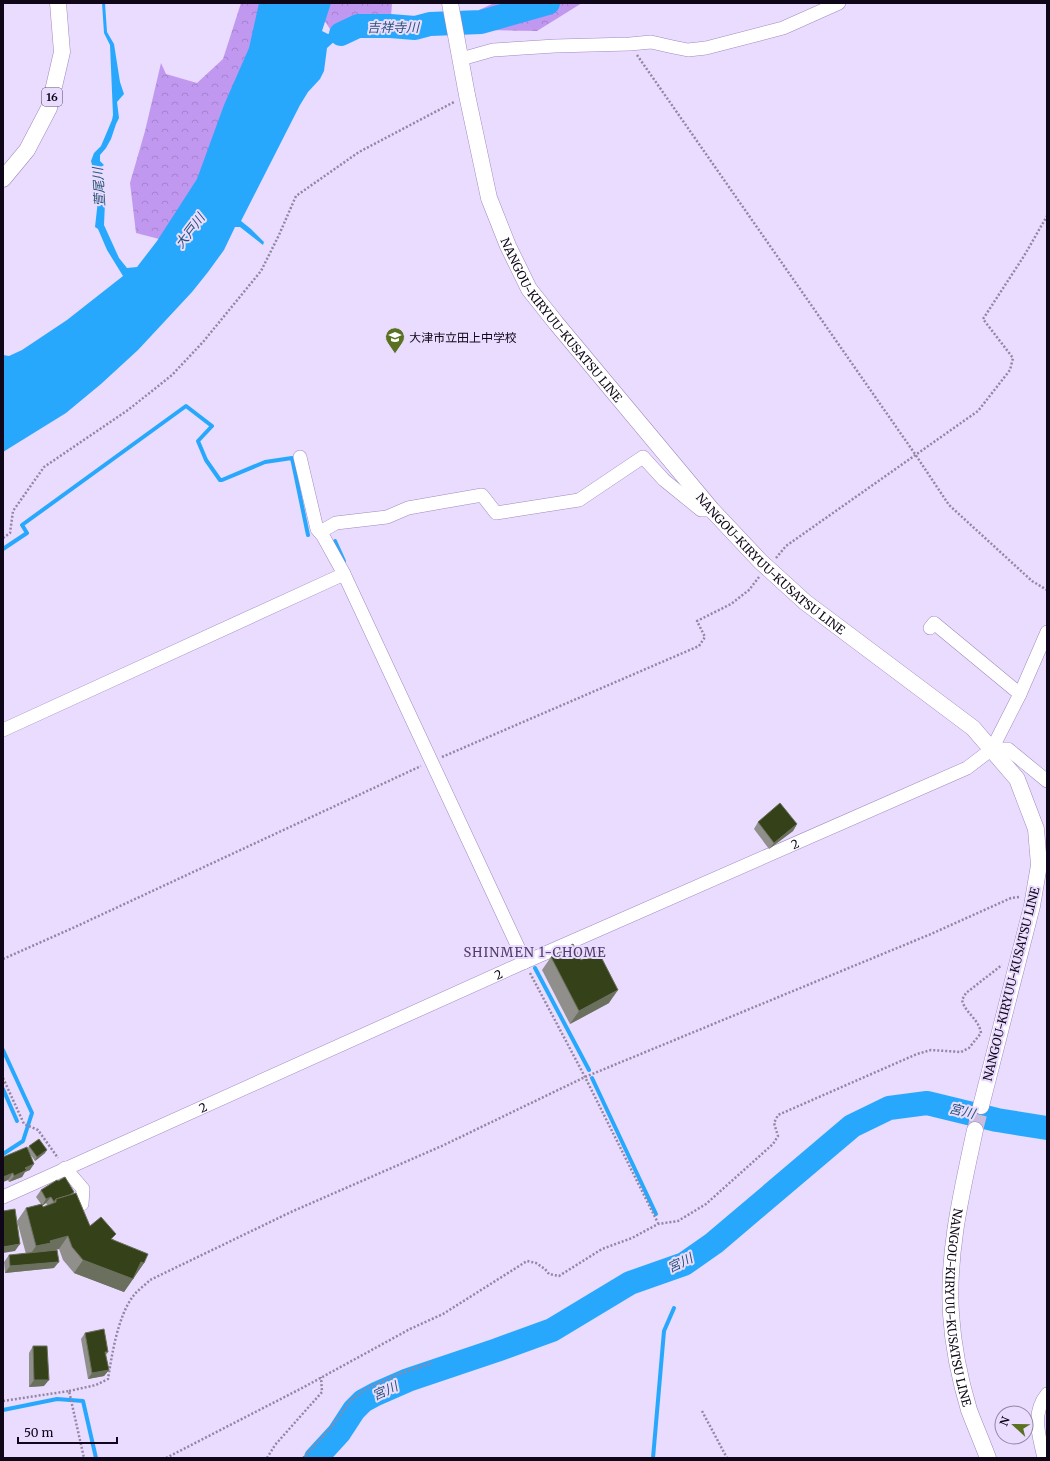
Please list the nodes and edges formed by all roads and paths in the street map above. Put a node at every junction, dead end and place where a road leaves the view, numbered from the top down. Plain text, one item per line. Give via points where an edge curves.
1 (58, 3) edge
2 (450, 3) edge
3 (839, 3) edge
4 (630, 44) junction
5 (461, 59) junction
6 (466, 94) junction
7 (3, 179) edge
8 (1047, 216) edge
9 (916, 454) junction
10 (300, 457) dead end
11 (712, 510) junction
12 (320, 532) junction
13 (3, 538) edge
14 (767, 568) junction
15 (344, 574) junction
16 (1047, 590) edge
17 (930, 628) dead end
18 (1047, 632) edge
19 (1020, 694) junction
20 (3, 730) edge
21 (992, 749) junction
22 (431, 761) junction
23 (1047, 781) edge
24 (1033, 896) junction
25 (3, 959) edge
26 (525, 962) junction
27 (1017, 963) junction
28 (585, 1077) junction
29 (3, 1078) edge
30 (981, 1106) tunnel mouth
31 (975, 1130) tunnel mouth
32 (65, 1168) junction
33 (3, 1197) edge
34 (82, 1204) edge
35 (658, 1224) junction
36 (432, 1363) dead end
37 (321, 1377) junction
38 (69, 1390) junction
39 (1047, 1394) edge
40 (3, 1401) edge
41 (702, 1410) dead end
42 (84, 1458) edge
43 (166, 1458) edge
44 (267, 1458) edge
45 (303, 1458) edge
46 (728, 1458) edge
47 (988, 1458) edge
48 (1044, 1458) edge

1 - 7 main road, 16 via 62,52 49,108 27,150
2 - 5 main road, NANGOU-KIRYUU-KUSATSU LINE
3 - 4 street via 782,28 706,48 688,50 651,42
4 - 5 street via 493,50
4 - 9 path
5 - 6 main road, NANGOU-KIRYUU-KUSATSU LINE
6 - 11 main road, NANGOU-KIRYUU-KUSATSU LINE via 490,198 508,246 529,289
6 - 13 path via 359,152 296,196 261,271 203,342 172,375 128,410 44,467 13,511 10,533
8 - 9 path via 983,319 1013,358 1010,370 978,412
9 - 14 path via 786,546
9 - 16 path via 949,505 1032,581
10 - 12 street via 317,529
11 - 12 street via 701,510 664,480 643,457 579,500 496,513 482,495 408,508 387,517 336,523
11 - 14 main road, NANGOU-KIRYUU-KUSATSU LINE
12 - 15 street
14 - 21 main road, NANGOU-KIRYUU-KUSATSU LINE via 805,602 973,728
14 - 22 path via 749,590 731,604 696,621 705,637 699,646
15 - 20 street
15 - 22 street
17 - 19 street via 934,623
18 - 19 street
19 - 21 street
21 - 23 street via 1008,749
21 - 24 main road, NANGOU-KIRYUU-KUSATSU LINE via 1017,779 1036,829 1039,865
21 - 26 street, 2 via 967,768
22 - 25 path
22 - 26 street
24 - 27 main road, NANGOU-KIRYUU-KUSATSU LINE
24 - 28 path via 1011,898 931,934
26 - 28 path
26 - 32 street, 2
27 - 30 main road, NANGOU-KIRYUU-KUSATSU LINE
27 - 35 path via 1001,965 966,993 962,1000 964,1008 980,1026 981,1033 969,1048 961,1052 931,1050 917,1054 778,1116 774,1123 778,1136 773,1144 729,1184 706,1204 678,1221
28 - 35 path
28 - 38 path via 150,1280 133,1296 121,1321 108,1379 96,1385
29 - 32 path via 24,1124 38,1130
31 - 47 main road, NANGOU-KIRYUU-KUSATSU LINE via 955,1227 951,1314 969,1409
32 - 33 street, 2
32 - 34 street via 83,1189
35 - 37 path via 632,1238 602,1249 559,1276 549,1274 536,1263 527,1261 443,1314
36 - 45 path via 398,1374 366,1389 352,1399 330,1429
37 - 43 path
37 - 44 path via 322,1392 275,1445
38 - 40 path
38 - 42 path
39 - 48 street via 1036,1422
41 - 46 path

